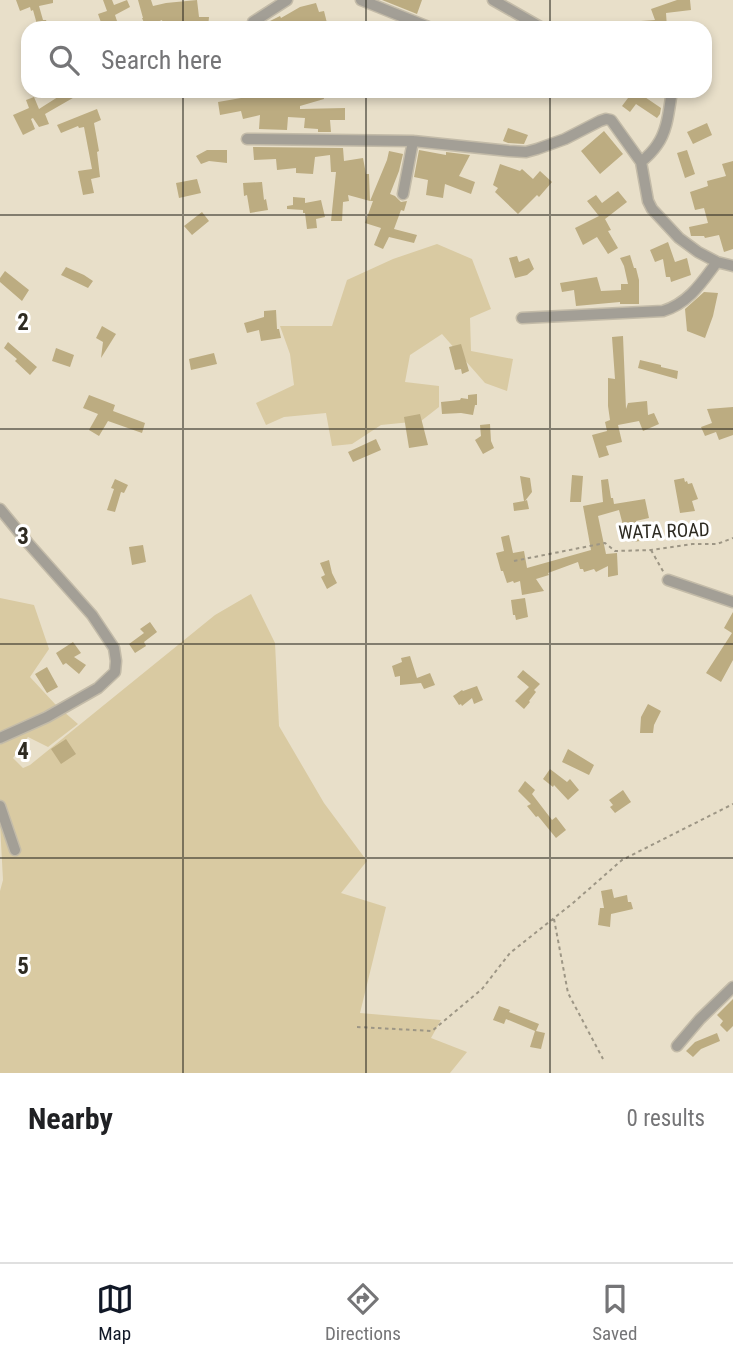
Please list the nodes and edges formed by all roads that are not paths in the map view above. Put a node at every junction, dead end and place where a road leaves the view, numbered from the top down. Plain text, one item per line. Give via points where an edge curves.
1 (287, 0) edge
2 (360, 0) edge
3 (493, 0) edge
4 (255, 21) edge
5 (413, 21) edge
6 (530, 21) edge
7 (671, 98) edge
8 (247, 139) dead end
9 (412, 141) junction
10 (642, 162) junction
11 (403, 194) dead end
12 (718, 262) junction
13 (733, 266) edge
14 (522, 318) dead end
15 (0, 509) edge
16 (668, 580) road end
17 (733, 602) edge
18 (0, 738) edge
19 (0, 806) edge
20 (15, 850) dead end
21 (733, 987) edge
22 (677, 1046) dead end

1 - 4 street
2 - 5 street
3 - 6 street
7 - 10 street via 660,141
8 - 9 street
9 - 10 street via 526,152 606,119
9 - 11 street
10 - 12 street via 652,209 679,238
12 - 13 street
12 - 14 street via 685,300 663,311
15 - 18 street via 92,615 114,648 116,661 115,672 98,688
16 - 17 street
19 - 20 street
21 - 22 street

